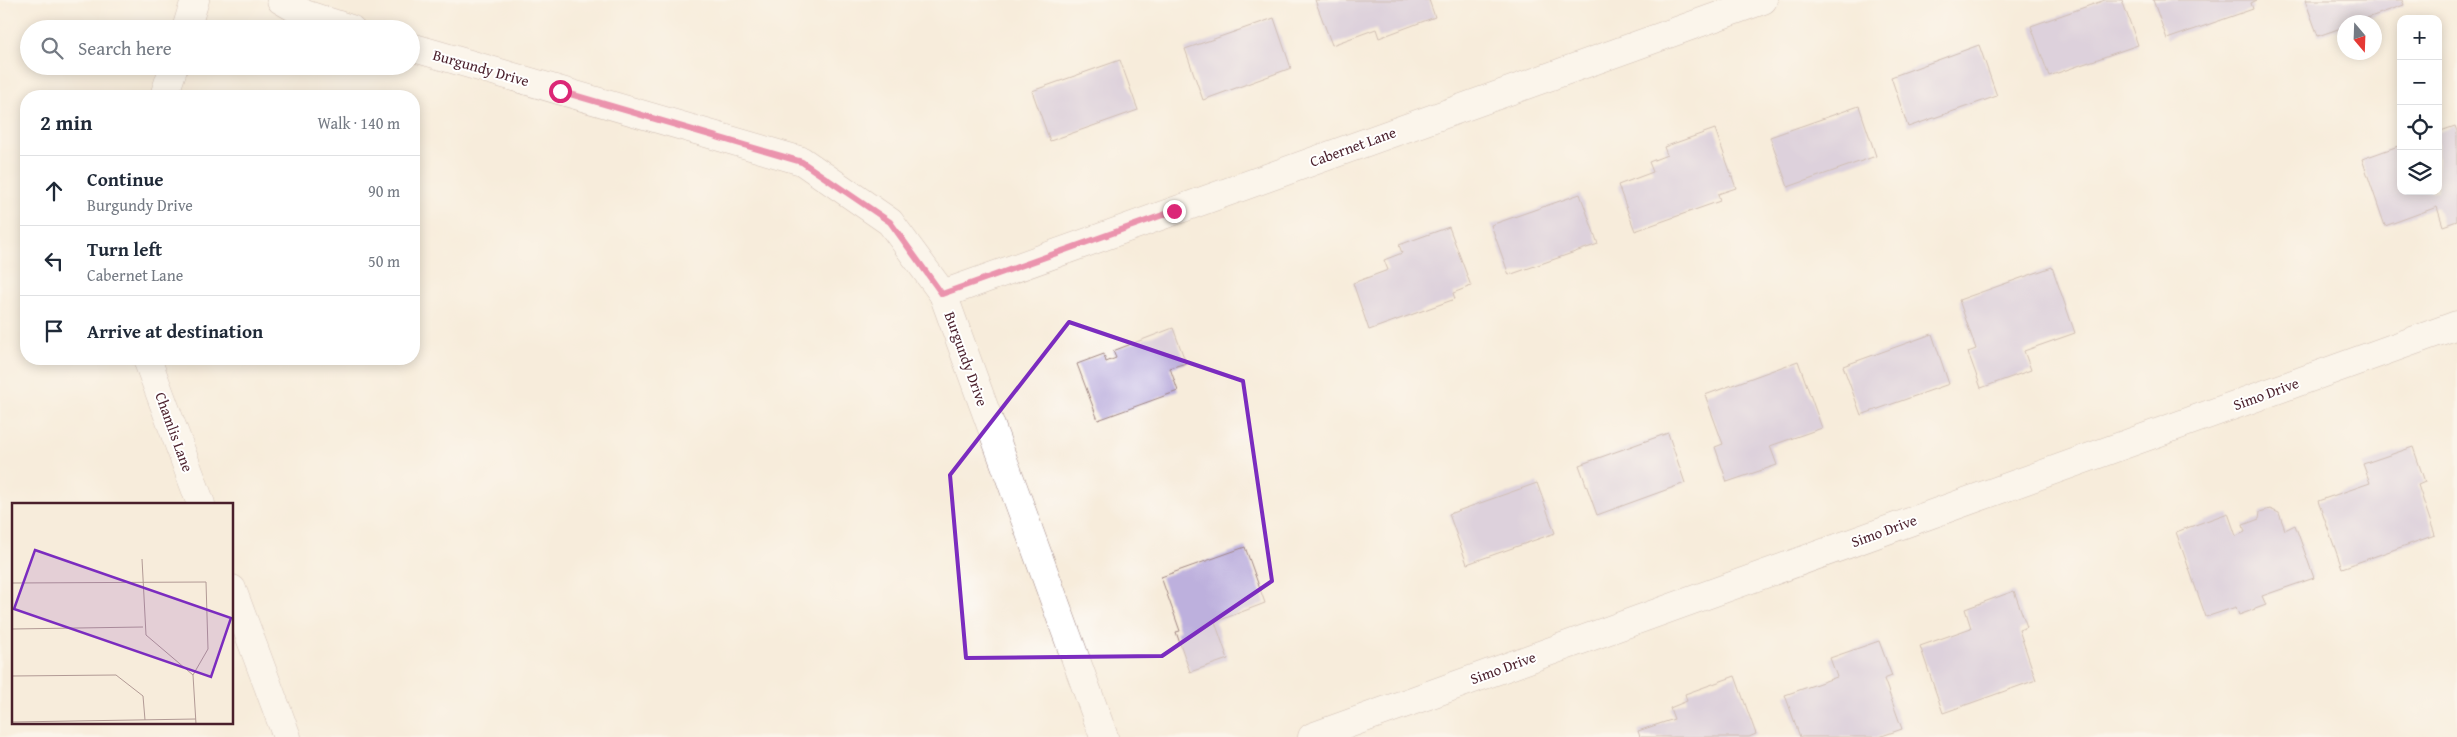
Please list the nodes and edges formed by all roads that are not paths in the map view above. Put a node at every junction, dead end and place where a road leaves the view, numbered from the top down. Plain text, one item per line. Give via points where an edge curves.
1 (195, 0) edge
2 (281, 0) edge
3 (1763, 0) edge
4 (189, 20) edge
5 (323, 20) edge
6 (420, 50) edge
7 (171, 75) edge
8 (166, 90) edge
9 (942, 294) junction
10 (2457, 325) edge
11 (149, 365) edge
12 (201, 503) edge
13 (234, 594) edge
14 (287, 737) edge
15 (1104, 737) edge
16 (1312, 737) edge

1 - 4 street
2 - 5 street
3 - 9 street, Cabernet Lane
6 - 9 street, Burgundy Drive via 802,162 890,222
7 - 8 street
9 - 15 street, Burgundy Drive
10 - 16 street, Simo Drive
11 - 12 street, Chamlis Lane
13 - 14 street

